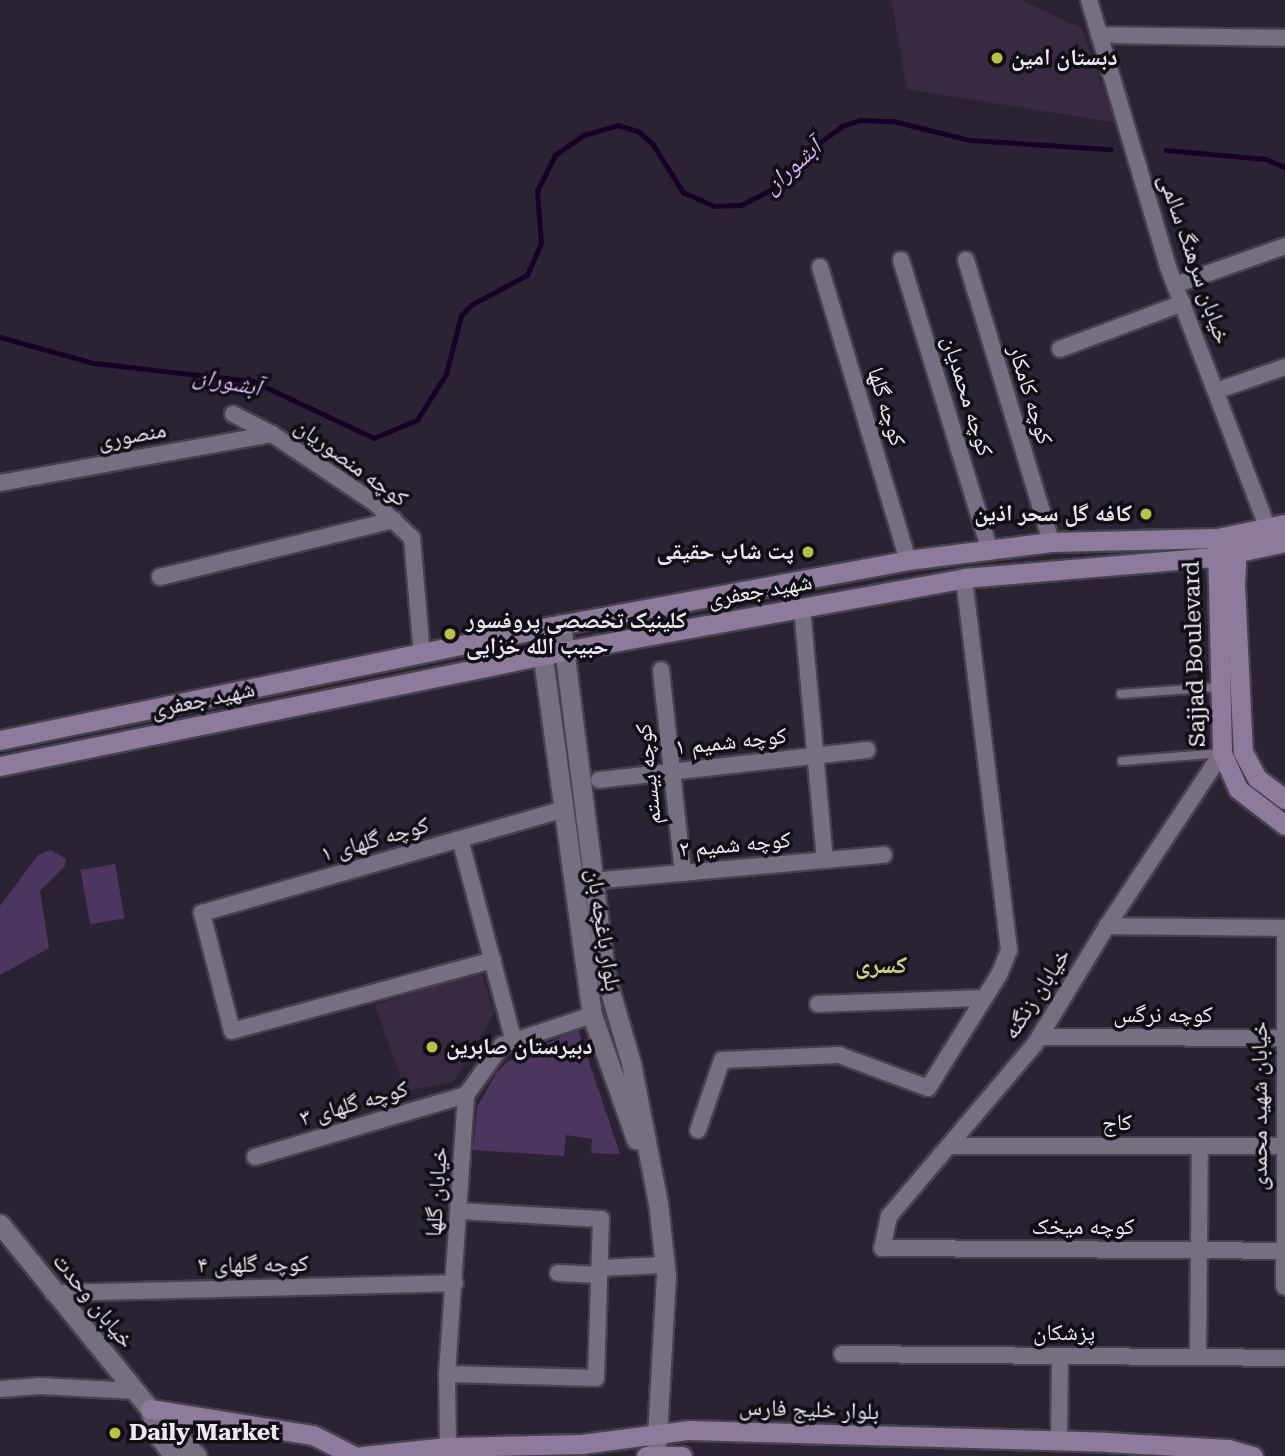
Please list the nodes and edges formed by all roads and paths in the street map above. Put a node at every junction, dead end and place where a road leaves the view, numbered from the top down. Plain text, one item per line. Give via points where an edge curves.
1 (1089, 0) edge
2 (1099, 35) junction
3 (1285, 38) edge
4 (1285, 246) edge
5 (901, 260) dead end
6 (966, 260) dead end
7 (820, 268) dead end
8 (1175, 285) junction
9 (1183, 303) junction
10 (1060, 349) dead end
11 (1285, 367) edge
12 (1216, 391) junction
13 (233, 414) dead end
14 (272, 434) junction
15 (0, 483) edge
16 (394, 520) junction
17 (1278, 535) edge
18 (1052, 542) junction
19 (1237, 545) junction
20 (989, 547) junction
21 (1216, 547) junction
22 (908, 560) junction
23 (160, 577) dead end
24 (964, 578) junction
25 (802, 608) junction
26 (561, 624) junction
27 (539, 629) junction
28 (564, 651) junction
29 (422, 654) junction
30 (544, 664) junction
31 (661, 670) dead end
32 (566, 673) junction
33 (1219, 687) junction
34 (1121, 694) dead end
35 (0, 740) edge
36 (867, 750) dead end
37 (1242, 752) junction
38 (1222, 753) junction
39 (815, 756) junction
40 (1122, 761) dead end
41 (0, 766) edge
42 (672, 772) junction
43 (599, 780) dead end
44 (1285, 799) edge
45 (561, 810) junction
46 (1285, 825) edge
47 (460, 839) junction
48 (884, 855) dead end
49 (825, 860) junction
50 (683, 873) junction
51 (591, 881) junction
52 (1107, 926) junction
53 (1285, 928) edge
54 (493, 960) junction
55 (984, 998) junction
56 (818, 1004) dead end
57 (592, 1016) junction
58 (1040, 1037) junction
59 (1285, 1038) edge
60 (513, 1042) junction
61 (466, 1095) junction
62 (698, 1130) dead end
63 (949, 1146) junction
64 (1200, 1146) junction
65 (1285, 1146) edge
66 (255, 1157) dead end
67 (659, 1203) junction
68 (459, 1211) junction
69 (0, 1224) edge
70 (881, 1248) joint
71 (1199, 1250) junction
72 (1285, 1251) edge
73 (665, 1265) junction
74 (599, 1272) junction
75 (558, 1273) dead end
76 (454, 1283) junction
77 (1285, 1285) edge
78 (53, 1293) junction
79 (842, 1354) dead end
80 (1060, 1356) junction
81 (1198, 1357) junction
82 (1285, 1357) edge
83 (447, 1374) junction
84 (0, 1389) edge
85 (136, 1391) junction
86 (150, 1409) junction
87 (659, 1434) junction
88 (1059, 1441) junction
89 (448, 1447) junction
90 (174, 1456) edge
91 (197, 1456) edge
92 (354, 1456) edge
93 (362, 1456) edge
94 (646, 1456) edge
95 (656, 1456) edge
96 (682, 1456) edge
97 (1254, 1456) edge

1 - 2 street, خیابان سرهنگ سالمی
2 - 3 street
2 - 8 street, خیابان سرهنگ سالمی
4 - 8 street
5 - 20 street, کوچه محمدیان
6 - 18 street, کوچه کامکار
7 - 22 street, کوچه گلها
8 - 9 street, خیابان سرهنگ سالمی
9 - 10 street
9 - 12 street, خیابان سرهنگ سالمی
11 - 12 street
12 - 17 street, خیابان سرهنگ سالمی
13 - 14 street, کوچه منصوریان
14 - 15 street, منصوری
14 - 16 street, کوچه منصوریان
16 - 23 street
16 - 29 street, کوچه منصوریان via 412,538
17 - 19 main road, شهید جعفری
18 - 20 main road, شهید جعفری
18 - 21 main road, شهید جعفری
19 - 21 main road, شهید جعفری
19 - 37 main road, Sajjad Boulevard
20 - 22 main road, شهید جعفری
21 - 24 main road, شهید جعفری
21 - 33 main road, Sajjad Boulevard
22 - 26 main road, شهید جعفری
24 - 25 main road, شهید جعفری
24 - 55 street via 1009,950
25 - 28 main road, شهید جعفری
25 - 39 street
26 - 27 main road, شهید جعفری
26 - 28 street, بلوار باغچه بان
27 - 29 main road, شهید جعفری
27 - 30 street, بلوار باغچه بان
28 - 30 main road, شهید جعفری
28 - 32 street, بلوار باغچه بان
29 - 35 main road, شهید جعفری
30 - 32 street
30 - 41 main road, شهید جعفری
30 - 45 street, بلوار باغچه بان
31 - 42 street, کوچه بیستم
32 - 51 street, بلوار باغچه بان
33 - 34 lane
33 - 38 main road, Sajjad Boulevard
36 - 39 street, کوچه شمیم ۱
37 - 38 main road
37 - 44 main road, Sajjad Boulevard via 1257,778
38 - 40 lane
38 - 46 main road, Sajjad Boulevard via 1238,789
38 - 52 street, خیابان زنگنه
39 - 42 street, کوچه شمیم ۱
39 - 49 street
42 - 43 street, کوچه شمیم ۱
42 - 50 street, کوچه بیستم
45 - 47 street, کوچه گلهای ۱
45 - 57 street, بلوار باغچه بان
47 - 54 street
47 - 54 street, کوچه گلهای ۱ via 202,913 232,1031
48 - 49 street, کوچه شمیم ۲
49 - 50 street, کوچه شمیم ۲
50 - 51 street, کوچه شمیم ۲
51 - 67 street, بلوار باغچه بان via 605,974 631,1063
52 - 53 street
52 - 58 street, خیابان زنگنه
53 - 59 street, خیابان شهید محمدی
54 - 60 street
55 - 56 street
55 - 62 street via 928,1088 839,1055 722,1060
57 - 60 street
57 - 67 street, بلوار باغچه بان
58 - 59 street, کوچه نرگس
58 - 63 street, خیابان زنگنه
59 - 65 street, خیابان شهید محمدی
60 - 61 street via 502,1045
61 - 66 street, کوچه گلهای ۳
61 - 68 street, خیابان گلها
63 - 64 street, کاج
63 - 70 street, خیابان زنگنه via 889,1216
64 - 65 street, کاج
64 - 71 street
65 - 72 street, خیابان شهید محمدی
67 - 73 street, بلوار باغچه بان
68 - 74 street via 601,1219
68 - 76 street, خیابان گلها
69 - 78 street, خیابان وحدت
70 - 71 street, کوچه میخک
71 - 72 street, کوچه میخک
71 - 81 street
72 - 77 street, خیابان شهید محمدی
73 - 74 street
73 - 87 street, بلوار باغچه بان
74 - 75 street
74 - 83 street via 596,1378
76 - 78 street, کوچه گلهای ۴
76 - 83 street, خیابان گلها
78 - 85 street, خیابان وحدت
79 - 80 street, پزشکان
80 - 81 street, پزشکان
80 - 88 street
81 - 82 street, پزشکان
83 - 89 street, خیابان گلها
84 - 85 street
85 - 86 street, خیابان وحدت
86 - 90 street via 159,1437
86 - 91 street
86 - 92 main road via 313,1435
87 - 88 main road, بلوار خلیج فارس via 689,1430
87 - 89 main road, بلوار خلیج فارس via 582,1444
87 - 95 street, بلوار باغچه بان
88 - 97 main road, بلوار خلیج فارس via 1228,1449
89 - 93 main road, بلوار خلیج فارس
94 - 95 main road
95 - 96 main road

